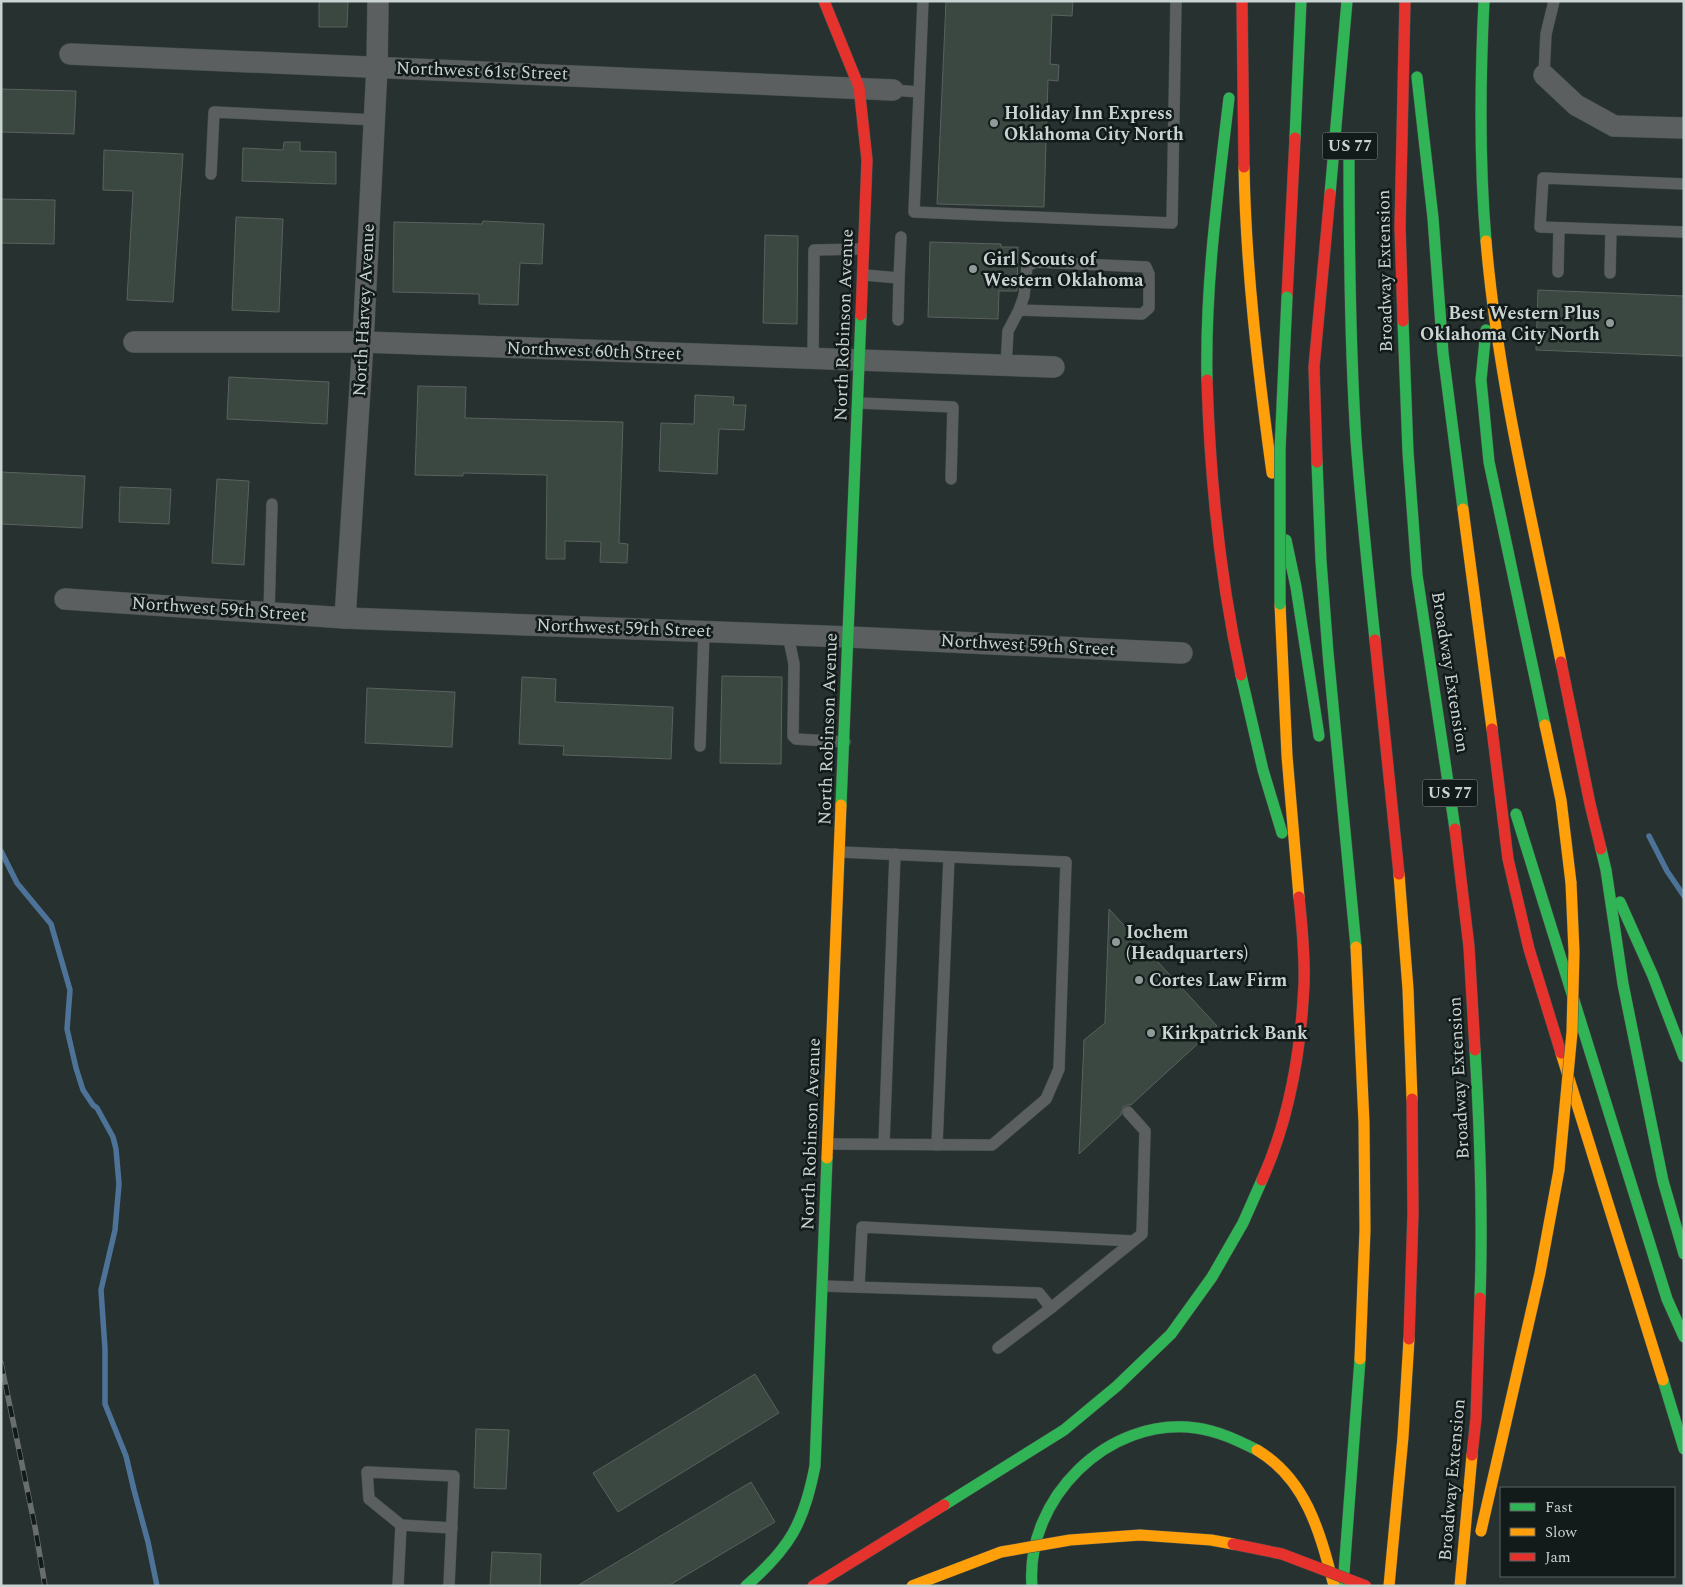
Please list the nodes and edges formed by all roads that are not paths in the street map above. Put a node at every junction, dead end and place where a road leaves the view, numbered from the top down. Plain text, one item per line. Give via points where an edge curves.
1 (378, 1) edge
2 (824, 1) edge
3 (923, 1) edge
4 (1176, 1) edge
5 (1241, 1) edge
6 (1301, 1) edge
7 (1347, 1) edge
8 (1352, 1) edge
9 (1406, 1) edge
10 (1484, 1) edge
11 (1554, 1) edge
12 (70, 54) dead end
13 (377, 67) junction
14 (1544, 75) joint
15 (1352, 84) dead end
16 (859, 87) junction
17 (893, 90) joint
18 (919, 92) junction
19 (374, 120) junction
20 (1684, 128) edge
21 (1350, 142) dead end
22 (211, 174) dead end
23 (1684, 184) edge
24 (1559, 228) junction
25 (1611, 230) junction
26 (1684, 232) edge
27 (901, 237) dead end
28 (865, 249) junction
29 (1558, 272) dead end
30 (1610, 273) dead end
31 (864, 276) junction
32 (899, 278) junction
33 (1490, 289) junction
34 (1019, 310) junction
35 (898, 320) dead end
36 (134, 342) dead end
37 (363, 342) junction
38 (813, 359) junction
39 (861, 360) junction
40 (1006, 366) junction
41 (1054, 367) dead end
42 (859, 403) junction
43 (951, 479) dead end
44 (272, 504) dead end
45 (66, 600) dead end
46 (269, 613) junction
47 (345, 618) junction
48 (704, 632) junction
49 (788, 635) junction
50 (849, 637) junction
51 (1182, 653) dead end
52 (1494, 741) junction
53 (845, 742) junction
54 (700, 746) dead end
55 (1322, 747) dead end
56 (1329, 784) dead end
57 (840, 852) junction
58 (895, 854) junction
59 (948, 856) junction
60 (1606, 870) junction
61 (1298, 885) junction
62 (1352, 895) junction
63 (1684, 1056) edge
64 (1128, 1112) dead end
65 (828, 1144) junction
66 (884, 1144) junction
67 (938, 1145) junction
68 (1133, 1240) junction
69 (1684, 1254) edge
70 (823, 1286) junction
71 (859, 1287) junction
72 (1051, 1308) junction
73 (1684, 1337) edge
74 (998, 1348) dead end
75 (1684, 1449) edge
76 (401, 1525) junction
77 (452, 1528) junction
78 (1479, 1538) dead end
79 (1475, 1557) dead end
80 (398, 1586) edge
81 (448, 1586) edge
82 (746, 1586) edge
83 (813, 1586) edge
84 (912, 1586) edge
85 (1032, 1586) edge
86 (1334, 1586) edge
87 (1343, 1586) edge
88 (1366, 1586) edge
89 (1388, 1586) edge
90 (1460, 1586) edge
91 (1468, 1586) edge

1 - 13 street, North Harvey Avenue
2 - 16 main road, North Robinson Avenue
3 - 18 lane
4 - 18 lane via 1172,223 914,212
5 - 55 main road via 1245,218 1252,318 1276,498 1296,587
5 - 61 main road via 1215,216 1208,304 1210,462 1234,640 1260,760
6 - 61 main road, bridge via 1280,450 1280,604 1287,756
7 - 62 main road via 1314,367 1321,561
8 - 15 main road
9 - 52 main road via 1434,218 1443,353
9 - 90 main road, Broadway Extension / US 77 via 1400,227 1408,452 1417,575 1453,813 1469,947 1480,1138 1482,1239 1476,1418
10 - 33 main road via 1480,143
11 - 14 lane via 1546,34
12 - 13 street, Northwest 61st Street
13 - 16 street, Northwest 61st Street
13 - 19 street, North Harvey Avenue
14 - 20 street via 1576,105 1614,126
16 - 17 street, Northwest 61st Street
16 - 28 main road, North Robinson Avenue via 868,160
17 - 18 lane
19 - 22 lane via 214,112
19 - 37 street, North Harvey Avenue
21 - 89 main road, Broadway Extension / US 77 via 1349,235 1357,444 1402,907 1411,1076 1410,1330 1399,1488
23 - 24 lane via 1542,178 1540,227
24 - 25 lane
24 - 29 lane
25 - 26 lane
25 - 30 lane
27 - 32 lane
28 - 31 main road, North Robinson Avenue
28 - 38 lane via 814,250
31 - 32 lane
31 - 39 main road, North Robinson Avenue
32 - 35 lane
33 - 60 main road via 1517,445
33 - 78 main road, bridge via 1481,380 1489,462 1561,800 1571,883 1574,952 1572,1032 1559,1170 1540,1273
34 - 34 lane via 1027,266 1036,262 1146,267 1149,274 1149,308 1142,314
34 - 40 lane via 1008,331
36 - 37 street, Northwest 60th Street
37 - 38 street, Northwest 60th Street
37 - 47 street, North Harvey Avenue
38 - 39 street, Northwest 60th Street
39 - 40 street, Northwest 60th Street
39 - 42 main road, North Robinson Avenue
40 - 41 street, Northwest 60th Street
42 - 43 lane via 953,407
42 - 50 main road, North Robinson Avenue
44 - 46 lane
45 - 46 street, Northwest 59th Street
46 - 47 street, Northwest 59th Street
47 - 48 street, Northwest 59th Street
48 - 49 street, Northwest 59th Street
48 - 54 lane
49 - 50 street, Northwest 59th Street
49 - 53 lane via 794,664 793,736 796,740
50 - 51 street, Northwest 59th Street
50 - 53 main road, North Robinson Avenue
52 - 73 main road via 1664,1290
52 - 75 main road via 1508,859 1529,949
53 - 57 main road, North Robinson Avenue
56 - 62 main road
57 - 58 lane
57 - 65 main road, North Robinson Avenue
58 - 59 lane
58 - 66 lane
59 - 67 lane
59 - 67 lane via 1066,862 1059,1069 1046,1100 992,1145
60 - 63 main road
60 - 69 main road via 1623,984 1663,1181
61 - 83 main road via 1304,982 1298,1049 1286,1109 1251,1205 1212,1277 1171,1334 1117,1386 1064,1430
62 - 87 main road via 1362,1029 1365,1230 1361,1351
64 - 68 lane via 1145,1131 1142,1234
65 - 66 lane
65 - 70 main road, North Robinson Avenue
66 - 67 lane
68 - 71 lane via 862,1227
68 - 72 lane
70 - 71 lane
70 - 82 main road, North Robinson Avenue via 815,1466 805,1513 776,1559
71 - 72 lane via 1039,1293
72 - 74 lane
76 - 77 lane
76 - 77 lane via 369,1499 367,1472 454,1476
76 - 80 lane
77 - 81 lane
79 - 91 main road
84 - 88 main road, bridge via 1001,1552 1070,1540 1140,1535 1210,1540 1282,1554
85 - 86 main road via 1033,1554 1039,1528 1066,1479 1087,1459 1124,1437 1142,1431 1182,1427 1225,1434 1246,1443 1283,1470 1297,1487 1316,1522

